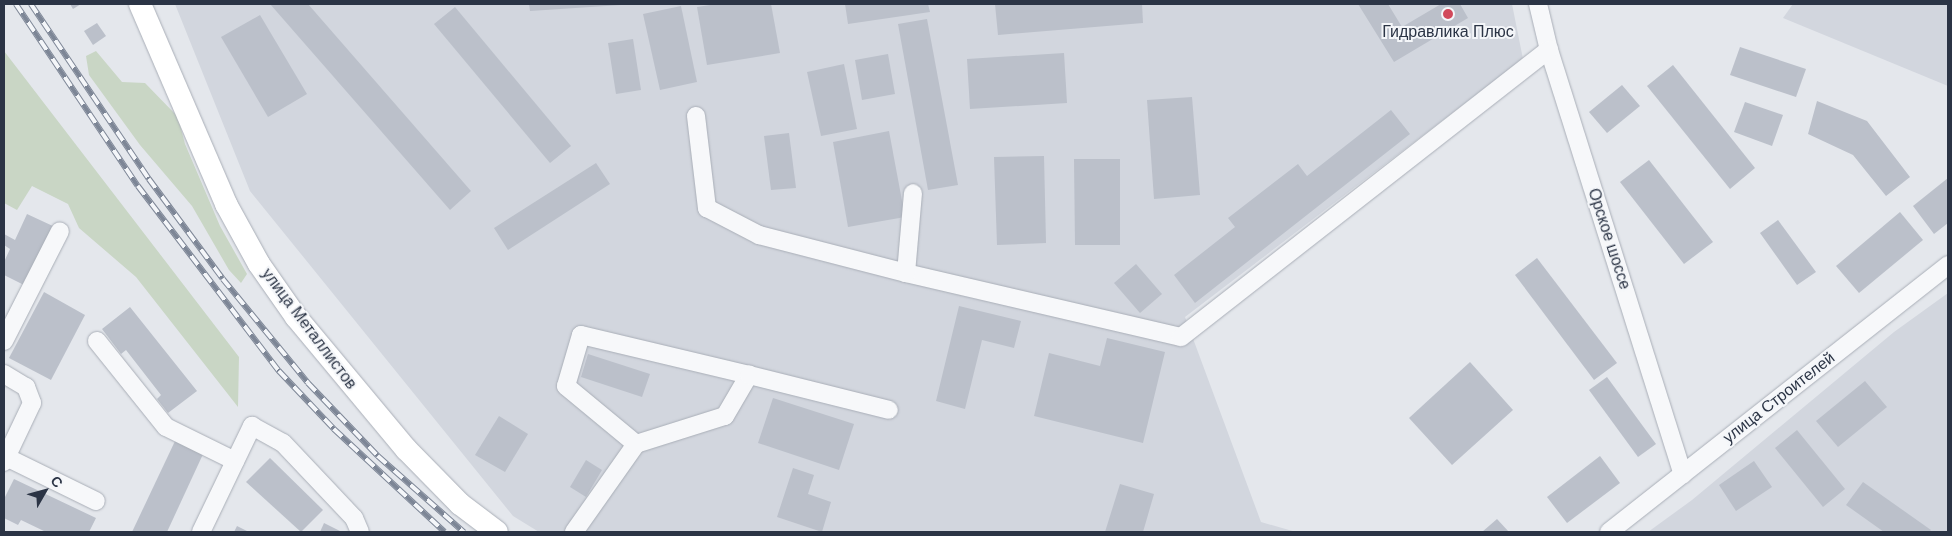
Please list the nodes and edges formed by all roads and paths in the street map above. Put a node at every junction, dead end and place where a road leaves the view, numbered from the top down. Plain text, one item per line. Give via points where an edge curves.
1 (140, 4) edge
2 (1538, 4) edge
3 (1549, 50) junction
4 (696, 116) dead end
5 (914, 193) dead end
6 (60, 231) dead end
7 (1948, 265) edge
8 (906, 273) junction
9 (4, 341) edge
10 (97, 341) dead end
11 (4, 374) edge
12 (749, 375) junction
13 (888, 410) dead end
14 (636, 444) junction
15 (5, 460) edge
16 (235, 461) junction
17 (1683, 474) junction
18 (96, 501) dead end
19 (201, 532) edge
20 (360, 532) edge
21 (497, 532) edge
22 (574, 532) edge
23 (1609, 532) edge

1 - 21 main road, улица Металлистов via 218,186 259,264 302,325 406,449 460,504
2 - 3 street, Орское шоссе
3 - 8 street via 1181,337
3 - 17 street, Орское шоссе
4 - 8 street via 706,208 759,235
5 - 8 street
6 - 9 street
7 - 17 street, улица Строителей
10 - 16 street via 166,427
11 - 15 street via 26,387 32,403
12 - 13 street
12 - 14 street via 725,416
12 - 14 street via 580,335 566,386
14 - 22 street
15 - 18 street
16 - 19 street
16 - 20 street via 252,426 283,443 354,518
17 - 23 street, улица Строителей

